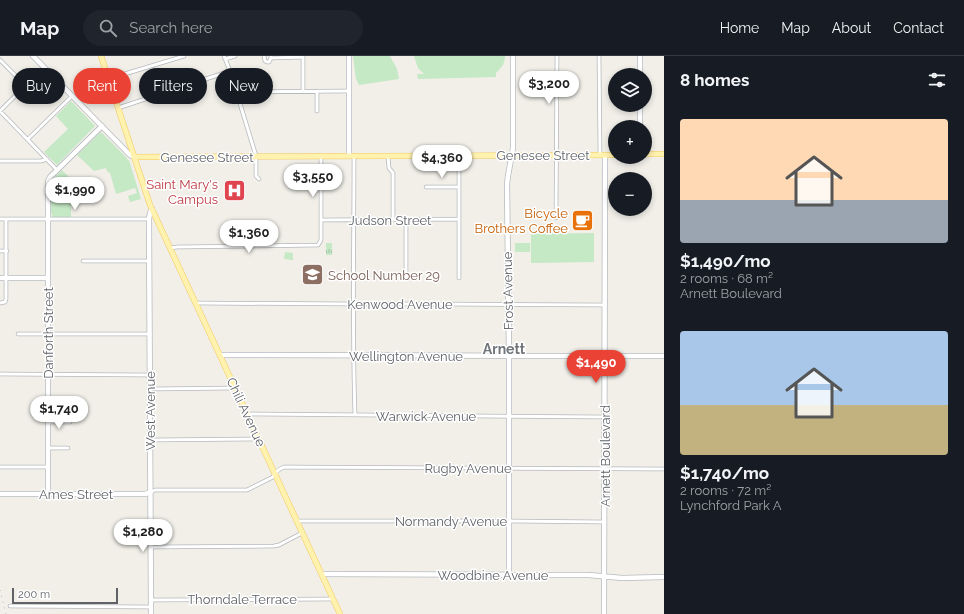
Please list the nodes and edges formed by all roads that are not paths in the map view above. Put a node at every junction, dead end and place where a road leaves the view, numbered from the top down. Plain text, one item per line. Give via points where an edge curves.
1 (33, 56) edge
2 (101, 56) edge
3 (184, 56) edge
4 (235, 56) edge
5 (264, 56) edge
6 (303, 56) edge
7 (349, 56) edge
8 (514, 56) edge
9 (557, 56) edge
10 (600, 56) edge
11 (640, 56) edge
12 (225, 57) edge
13 (271, 57) edge
14 (1, 58) edge
15 (44, 67) joint
16 (105, 68) edge
17 (229, 68) edge
18 (640, 68) edge
19 (12, 70) edge
20 (131, 72) edge
21 (215, 77) edge
22 (273, 91) edge
23 (303, 91) junction
24 (317, 91) junction
25 (349, 91) junction
26 (72, 96) junction
27 (12, 101) edge
28 (117, 104) edge
29 (240, 104) edge
30 (118, 108) junction
31 (317, 111) dead end
32 (1, 113) edge
33 (102, 126) junction
34 (28, 139) junction
35 (652, 154) edge
36 (664, 154) edge
37 (459, 155) junction
38 (512, 155) junction
39 (557, 155) junction
40 (603, 155) junction
41 (608, 155) edge
42 (256, 156) junction
43 (321, 156) junction
44 (351, 156) junction
45 (388, 156) junction
46 (134, 157) junction
47 (47, 159) junction
48 (0, 161) edge
49 (57, 170) junction
50 (258, 179) dead end
51 (426, 187) dead end
52 (459, 187) junction
53 (152, 209) junction
54 (556, 218) dead end
55 (0, 219) edge
56 (6, 219) junction
57 (47, 219) junction
58 (149, 219) junction
59 (459, 219) junction
60 (321, 220) junction
61 (354, 220) junction
62 (393, 220) junction
63 (406, 220) junction
64 (170, 248) junction
65 (0, 251) edge
66 (7, 251) junction
67 (82, 261) dead end
68 (149, 261) junction
69 (0, 278) edge
70 (6, 278) junction
71 (47, 278) junction
72 (406, 278) dead end
73 (459, 278) dead end
74 (0, 303) edge
75 (196, 303) junction
76 (354, 304) junction
77 (508, 304) junction
78 (605, 305) junction
79 (18, 334) dead end
80 (48, 334) junction
81 (150, 334) junction
82 (220, 355) junction
83 (353, 356) junction
84 (509, 356) junction
85 (605, 356) junction
86 (664, 356) edge
87 (0, 374) edge
88 (48, 374) junction
89 (150, 375) junction
90 (235, 388) junction
91 (150, 389) junction
92 (247, 414) junction
93 (355, 415) junction
94 (509, 416) junction
95 (605, 417) junction
96 (48, 422) junction
97 (70, 422) dead end
98 (259, 439) junction
99 (150, 440) junction
100 (48, 448) junction
101 (68, 448) dead end
102 (0, 467) edge
103 (48, 467) junction
104 (508, 468) junction
105 (605, 468) junction
106 (664, 469) edge
107 (275, 473) junction
108 (151, 492) junction
109 (0, 494) edge
110 (48, 494) junction
111 (297, 521) junction
112 (509, 521) junction
113 (605, 522) junction
114 (303, 533) junction
115 (151, 547) junction
116 (322, 574) junction
117 (508, 575) junction
118 (605, 577) junction
119 (664, 578) edge
120 (333, 599) junction
121 (151, 600) junction
122 (10, 606) dead end
123 (151, 607) junction
124 (151, 614) edge
125 (340, 614) edge
126 (604, 614) edge

1 - 15 street
2 - 16 main road, Chili Avenue
3 - 20 street
4 - 12 street
5 - 13 street via 267,62
6 - 13 street
6 - 23 street
7 - 25 street
8 - 38 street, Frost Avenue
9 - 39 street
10 - 40 street, Arnett Boulevard
11 - 18 street
12 - 17 street
14 - 19 street
15 - 26 street
21 - 30 street
22 - 23 street
23 - 24 street
24 - 25 street
24 - 31 street
25 - 44 street
26 - 33 street
26 - 34 street
27 - 32 street
28 - 30 main road, Chili Avenue
29 - 42 street
30 - 46 main road, Chili Avenue
32 - 34 street
33 - 46 street
33 - 49 street, Danforth Street
34 - 47 street
35 - 36 main road
37 - 38 main road, Genesee Street
37 - 45 main road, Genesee Street
37 - 52 street
38 - 39 main road, Genesee Street
38 - 77 street, Frost Avenue via 507,184
39 - 40 main road, Genesee Street
39 - 54 street
40 - 41 main road, Genesee Street
40 - 78 street, Arnett Boulevard
42 - 43 main road, Genesee Street
42 - 46 main road, Genesee Street
42 - 50 street
43 - 44 main road, Genesee Street
43 - 60 street
44 - 45 main road, Genesee Street
44 - 61 street
45 - 62 street via 389,168 394,173
46 - 53 main road, Chili Avenue
47 - 48 street
47 - 49 street
49 - 57 street, Danforth Street via 48,181
51 - 52 street
52 - 59 street
53 - 58 street, West Avenue
53 - 64 main road, Chili Avenue
55 - 56 street
56 - 57 street
56 - 66 street
57 - 58 street
57 - 71 street, Danforth Street
58 - 68 street, West Avenue
59 - 63 street, Judson Street
59 - 73 street
60 - 61 street, Judson Street
60 - 64 street via 321,240 316,246
61 - 62 street, Judson Street
61 - 76 street
62 - 63 street, Judson Street
63 - 72 street
64 - 75 main road, Chili Avenue
65 - 66 street
66 - 70 street
67 - 68 street
68 - 81 street, West Avenue
69 - 70 street
70 - 71 street
70 - 74 street via 6,300
71 - 80 street, Danforth Street
75 - 76 street, Kenwood Avenue
75 - 82 main road, Chili Avenue
76 - 77 street, Kenwood Avenue
76 - 83 street
77 - 78 street, Kenwood Avenue
77 - 84 street, Frost Avenue
78 - 85 street, Arnett Boulevard
79 - 80 street
80 - 81 street
80 - 88 street, Danforth Street
81 - 89 street, West Avenue
82 - 83 street, Wellington Avenue
82 - 90 main road, Chili Avenue
83 - 84 street, Wellington Avenue
83 - 93 street
84 - 85 street, Wellington Avenue
84 - 94 street, Frost Avenue
85 - 86 street, Wellington Avenue
85 - 95 street, Arnett Boulevard
87 - 88 street
88 - 89 street
88 - 96 street, Danforth Street
89 - 91 street, West Avenue
90 - 91 street
90 - 92 main road, Chili Avenue
91 - 99 street, West Avenue
92 - 93 street, Warwick Avenue
92 - 98 main road, Chili Avenue
93 - 94 street, Warwick Avenue
94 - 95 street, Warwick Avenue
94 - 104 street, Frost Avenue
95 - 105 street, Arnett Boulevard
96 - 97 street
96 - 100 street, Danforth Street
98 - 99 street
98 - 107 main road, Chili Avenue
99 - 108 street, West Avenue
100 - 101 street
100 - 103 street, Danforth Street
102 - 103 street
103 - 110 street, Danforth Street
104 - 105 street, Rugby Avenue
104 - 107 street, Rugby Avenue via 284,467
104 - 112 street, Frost Avenue
105 - 106 street, Rugby Avenue
105 - 113 street, Arnett Boulevard
107 - 108 street, Rugby Avenue via 247,490
107 - 111 main road, Chili Avenue
108 - 110 street, Ames Street
108 - 115 street, West Avenue
109 - 110 street, Ames Street
111 - 112 street, Normandy Avenue
111 - 114 main road, Chili Avenue
112 - 113 street, Normandy Avenue
112 - 117 street, Frost Avenue
113 - 118 street, Arnett Boulevard
114 - 115 street via 274,546
114 - 116 main road, Chili Avenue
115 - 121 street, West Avenue
116 - 117 street, Woodbine Avenue
116 - 120 main road, Chili Avenue
117 - 118 street, Woodbine Avenue
118 - 119 street, Woodbine Avenue
118 - 126 street, Arnett Boulevard
120 - 121 street, Thorndale Terrace
120 - 125 main road, Chili Avenue
121 - 123 street, West Avenue
122 - 123 street
123 - 124 street, West Avenue

